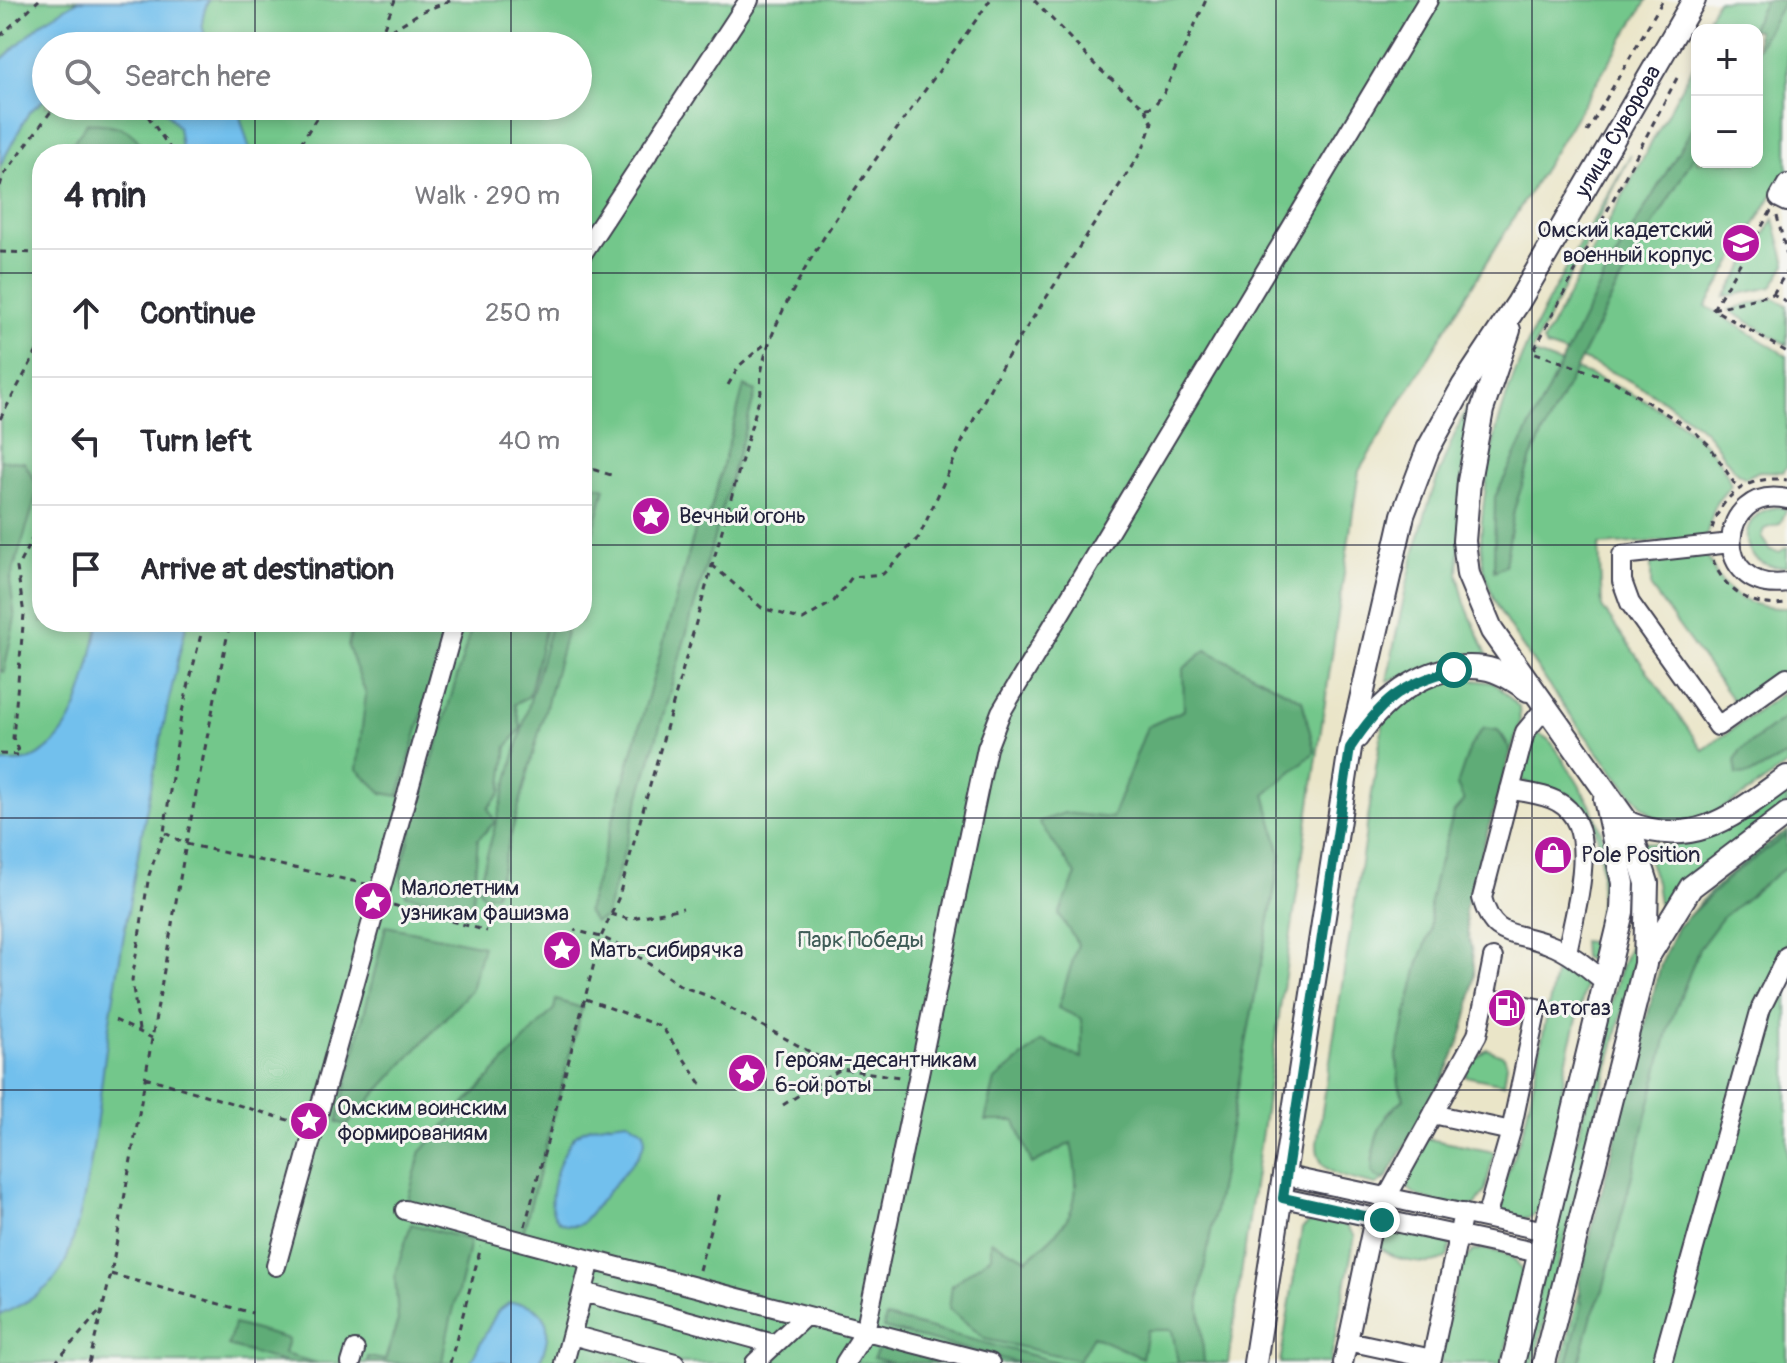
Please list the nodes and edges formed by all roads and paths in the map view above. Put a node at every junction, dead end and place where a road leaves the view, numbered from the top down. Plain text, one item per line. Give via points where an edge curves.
1 (39, 0) edge
2 (395, 0) edge
3 (452, 0) edge
4 (749, 0) edge
5 (990, 0) edge
6 (1034, 0) edge
7 (1206, 0) edge
8 (1428, 0) edge
9 (1663, 0) edge
10 (1694, 0) edge
11 (380, 32) edge
12 (389, 32) edge
13 (0, 36) edge
14 (1677, 78) dead end
15 (1145, 108) junction
16 (45, 120) edge
17 (151, 120) edge
18 (315, 120) edge
19 (1587, 132) dead end
20 (167, 144) edge
21 (300, 144) edge
22 (1787, 184) edge
23 (0, 186) edge
24 (1787, 202) edge
25 (592, 239) edge
26 (0, 252) edge
27 (32, 253) edge
28 (1787, 255) edge
29 (1787, 271) edge
30 (1773, 294) junction
31 (1787, 302) edge
32 (1518, 303) junction
33 (1713, 309) junction
34 (767, 342) junction
35 (1787, 352) edge
36 (32, 360) edge
37 (728, 385) dead end
38 (0, 419) edge
39 (592, 469) edge
40 (611, 475) dead end
41 (1738, 489) dead end
42 (1787, 499) edge
43 (32, 539) edge
44 (1731, 543) junction
45 (712, 565) junction
46 (1787, 583) edge
47 (202, 632) edge
48 (228, 632) edge
49 (452, 632) edge
50 (1787, 677) edge
51 (1540, 701) junction
52 (1350, 748) junction
53 (0, 754) edge
54 (1787, 777) edge
55 (1510, 789) junction
56 (1602, 790) junction
57 (1787, 814) edge
58 (1628, 823) junction
59 (164, 832) junction
60 (172, 839) junction
61 (186, 844) junction
62 (161, 846) junction
63 (380, 894) junction
64 (683, 908) dead end
65 (611, 914) junction
66 (574, 930) dead end
67 (487, 931) dead end
68 (601, 937) junction
69 (1567, 953) junction
70 (1787, 956) edge
71 (1493, 958) dead end
72 (1645, 964) junction
73 (1605, 982) junction
74 (585, 998) junction
75 (1485, 998) junction
76 (115, 1020) dead end
77 (139, 1030) junction
78 (152, 1038) junction
79 (841, 1069) junction
80 (145, 1077) junction
81 (920, 1080) junction
82 (702, 1085) dead end
83 (783, 1105) dead end
84 (1433, 1114) junction
85 (313, 1127) junction
86 (1511, 1131) junction
87 (1287, 1176) junction
88 (720, 1193) dead end
89 (1387, 1197) junction
90 (1283, 1198) junction
91 (405, 1210) dead end
92 (1463, 1213) junction
93 (1486, 1218) junction
94 (1378, 1219) junction
95 (1545, 1231) junction
96 (485, 1232) junction
97 (1458, 1236) junction
98 (521, 1241) junction
99 (1539, 1253) junction
100 (591, 1260) junction
101 (276, 1266) dead end
102 (111, 1274) junction
103 (694, 1288) junction
104 (583, 1292) junction
105 (101, 1309) junction
106 (252, 1313) dead end
107 (804, 1317) junction
108 (865, 1332) junction
109 (572, 1335) junction
110 (1348, 1341) junction
111 (774, 1344) junction
112 (1431, 1361) edge
113 (848, 1362) edge
114 (55, 1363) edge
115 (89, 1363) edge
116 (450, 1363) edge
117 (564, 1363) edge
118 (675, 1363) edge
119 (755, 1363) edge
120 (990, 1363) edge
121 (1255, 1363) edge
122 (1343, 1363) edge
123 (1513, 1363) edge
124 (1544, 1363) edge
125 (1662, 1363) edge

1 - 13 path
2 - 11 path
3 - 12 path
4 - 25 street
5 - 34 path via 851,195
6 - 15 path
7 - 15 path via 1164,93 1153,107
8 - 81 street via 1001,712 987,748
9 - 19 path
10 - 32 main road, улица Суворова
14 - 41 path via 1533,352 1610,379 1694,431
15 - 45 path via 1152,123 1143,149 1003,364 919,537 883,574 852,577 834,601 803,620 762,608
16 - 23 path
17 - 20 path
18 - 21 path
22 - 24 street via 1779,198
26 - 27 path
28 - 33 path via 1774,206
29 - 30 path
30 - 31 path
30 - 33 path
32 - 51 main road via 1482,410 1464,541 1479,606
32 - 52 main road via 1428,449 1403,515
33 - 35 path
34 - 37 path via 740,365
34 - 45 path via 758,375 761,392
36 - 38 path
39 - 40 path
42 - 44 street via 1771,497 1746,507 1732,530
43 - 53 path via 17,568 24,614 13,738 20,755
44 - 46 street via 1733,556 1749,577 1774,585
44 - 50 street via 1622,555 1622,581 1630,603 1718,726
45 - 65 path
47 - 59 path via 181,716
48 - 61 path
49 - 63 street
51 - 52 main road via 1508,677 1483,668 1425,678 1392,695
51 - 55 street via 1525,732
51 - 56 main road
52 - 87 main road
54 - 58 main road via 1701,829 1659,834
55 - 69 street via 1557,800 1572,811 1581,829 1583,862
55 - 69 street via 1482,898 1488,918 1501,932
56 - 58 main road
56 - 73 main road via 1623,883 1622,912
57 - 72 main road via 1691,887
58 - 72 main road via 1647,883
59 - 60 path
59 - 62 path
60 - 61 path
60 - 62 path
61 - 63 path
61 - 78 path
62 - 77 path via 149,875 132,980
63 - 67 path
63 - 85 street
64 - 65 path via 628,919
65 - 68 path
66 - 68 path
68 - 74 path
68 - 79 path via 681,986
69 - 73 street
70 - 125 street via 1761,1008
71 - 75 street
72 - 124 main road
73 - 95 main road
74 - 82 path via 662,1027
74 - 98 path
75 - 84 street via 1477,1035
75 - 86 street via 1537,1008
76 - 77 path
77 - 78 path
78 - 80 path
79 - 81 path
79 - 83 path
80 - 85 path
80 - 102 path
81 - 108 street
84 - 86 street
84 - 89 street
85 - 101 street
86 - 93 street
87 - 89 street
87 - 90 main road
88 - 103 path
89 - 92 street
89 - 94 street
90 - 94 street
90 - 121 main road
91 - 96 street
92 - 93 street
92 - 97 street
93 - 95 street
94 - 97 street
94 - 110 street
95 - 99 main road
96 - 98 street
96 - 116 path
97 - 99 street
97 - 112 street
98 - 100 street
99 - 123 main road
100 - 103 street
100 - 104 street
102 - 105 path
102 - 106 path
103 - 107 street
104 - 109 street
104 - 111 street
105 - 114 path
105 - 115 path
107 - 108 street
107 - 111 street
108 - 113 street
108 - 120 street
109 - 117 street
109 - 118 street
110 - 112 street
110 - 122 street
111 - 119 street

